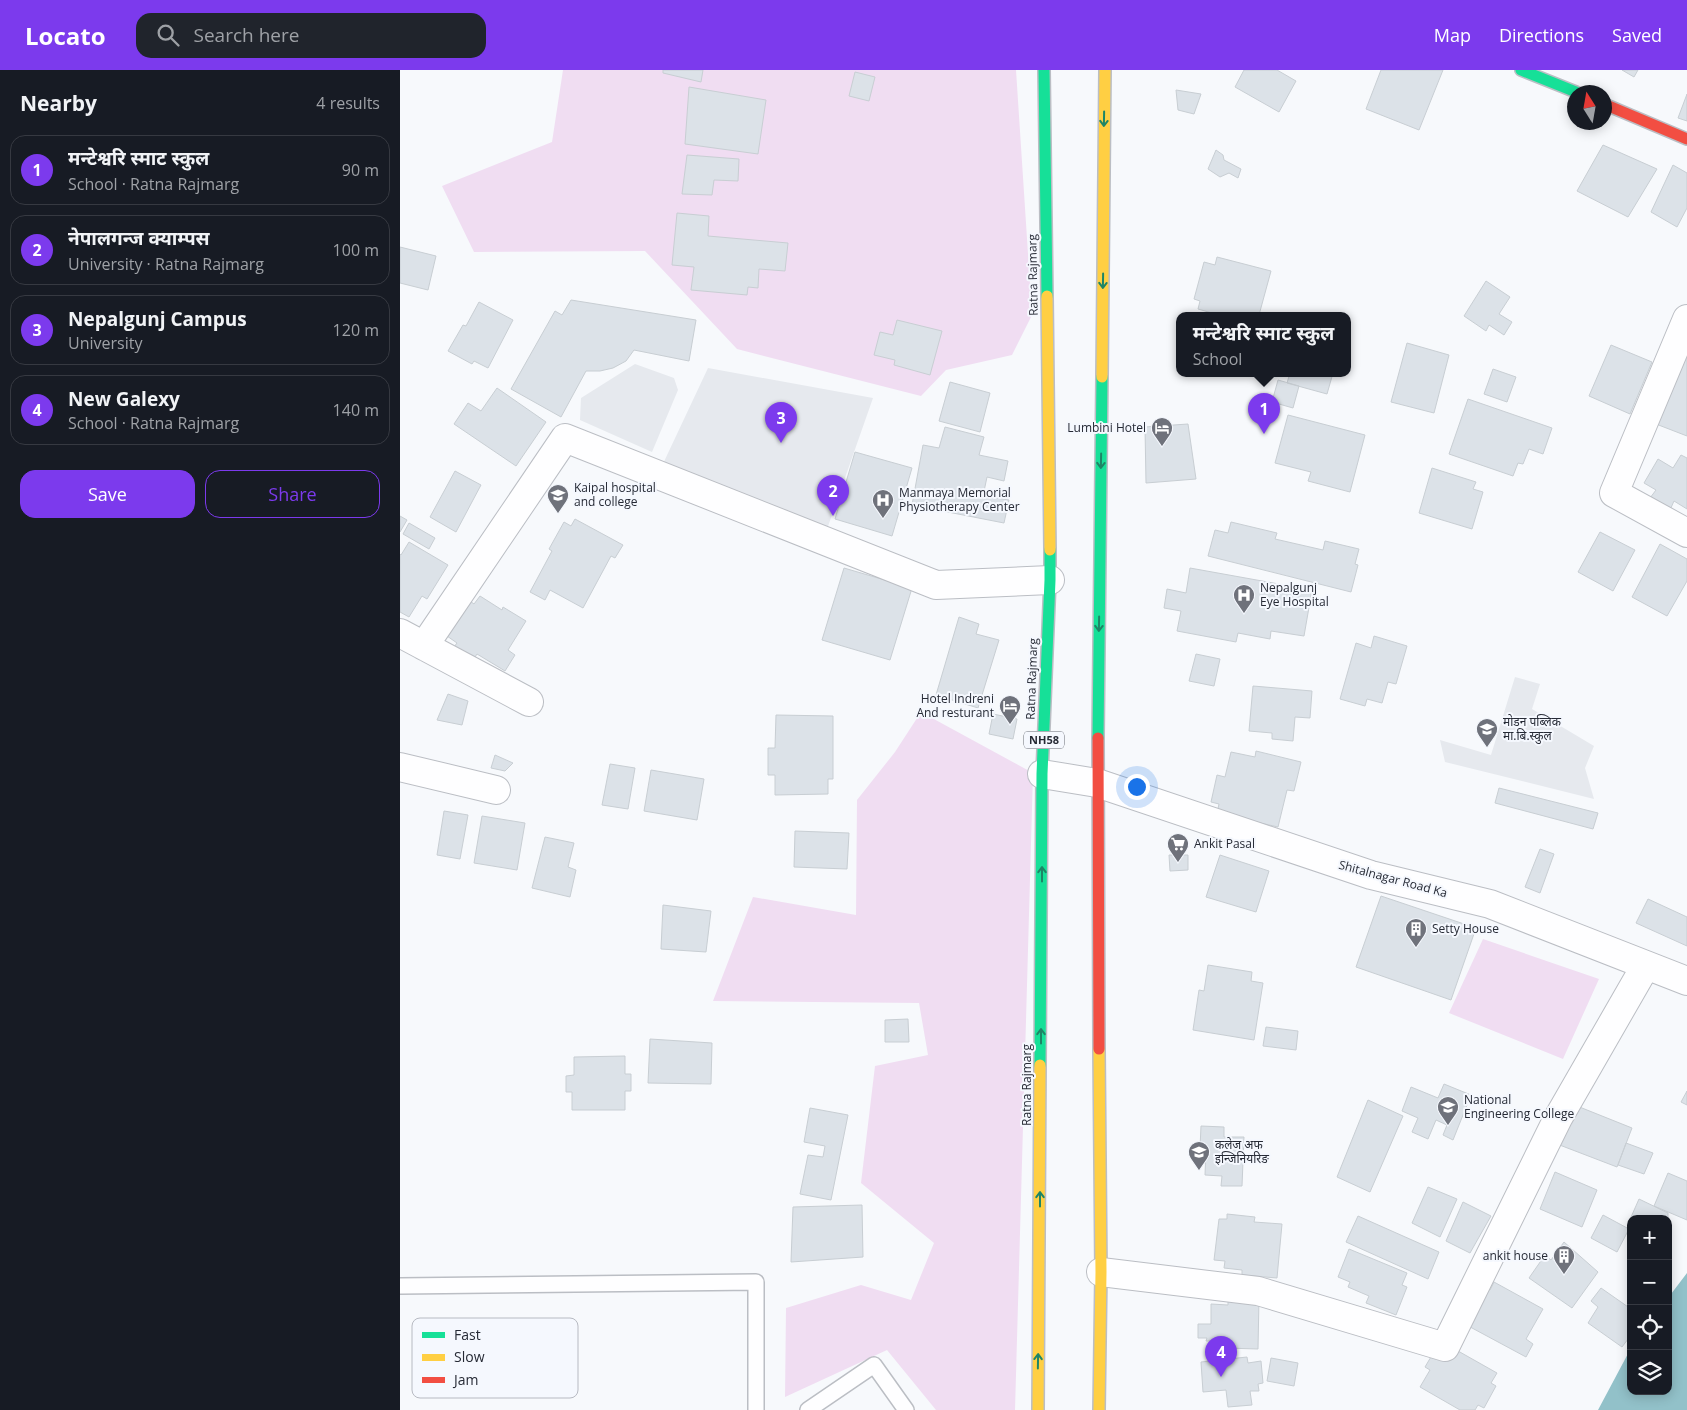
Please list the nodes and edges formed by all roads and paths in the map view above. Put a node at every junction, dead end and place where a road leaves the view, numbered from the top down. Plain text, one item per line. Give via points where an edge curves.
1 (1044, 70) edge
2 (1105, 70) edge
3 (1521, 70) edge
4 (1567, 88) edge
5 (1612, 107) edge
6 (1687, 138) edge
7 (1687, 319) edge
8 (1687, 534) edge
9 (1050, 580) junction
10 (400, 633) edge
11 (424, 646) junction
12 (529, 702) dead end
13 (400, 767) edge
14 (1042, 774) junction
15 (1097, 783) junction
16 (496, 790) dead end
17 (1646, 965) junction
18 (1687, 981) edge
19 (1101, 1272) junction
20 (400, 1286) edge
21 (756, 1410) edge
22 (808, 1410) edge
23 (906, 1410) edge
24 (1038, 1410) edge
25 (1099, 1410) edge

1 - 9 main road, Ratna Rajmarg / NH58
2 -> 15 main road
3 - 4 main road
5 - 6 main road
7 - 8 street via 1614,493
9 - 11 street via 936,585 565,438
9 - 14 main road, Ratna Rajmarg / NH58
10 - 11 street
11 - 12 street
13 - 16 street
14 - 15 street, Shitalnagar Road Ka
24 -> 14 main road, Ratna Rajmarg / NH58
15 - 17 street, Shitalnagar Road Ka via 1371,876 1490,904
15 - 19 main road
17 - 18 street, Shitalnagar Road Ka
17 - 19 street via 1558,1118 1445,1347 1258,1291
19 - 25 main road
20 - 21 lane via 756,1282
22 - 23 lane via 874,1365

